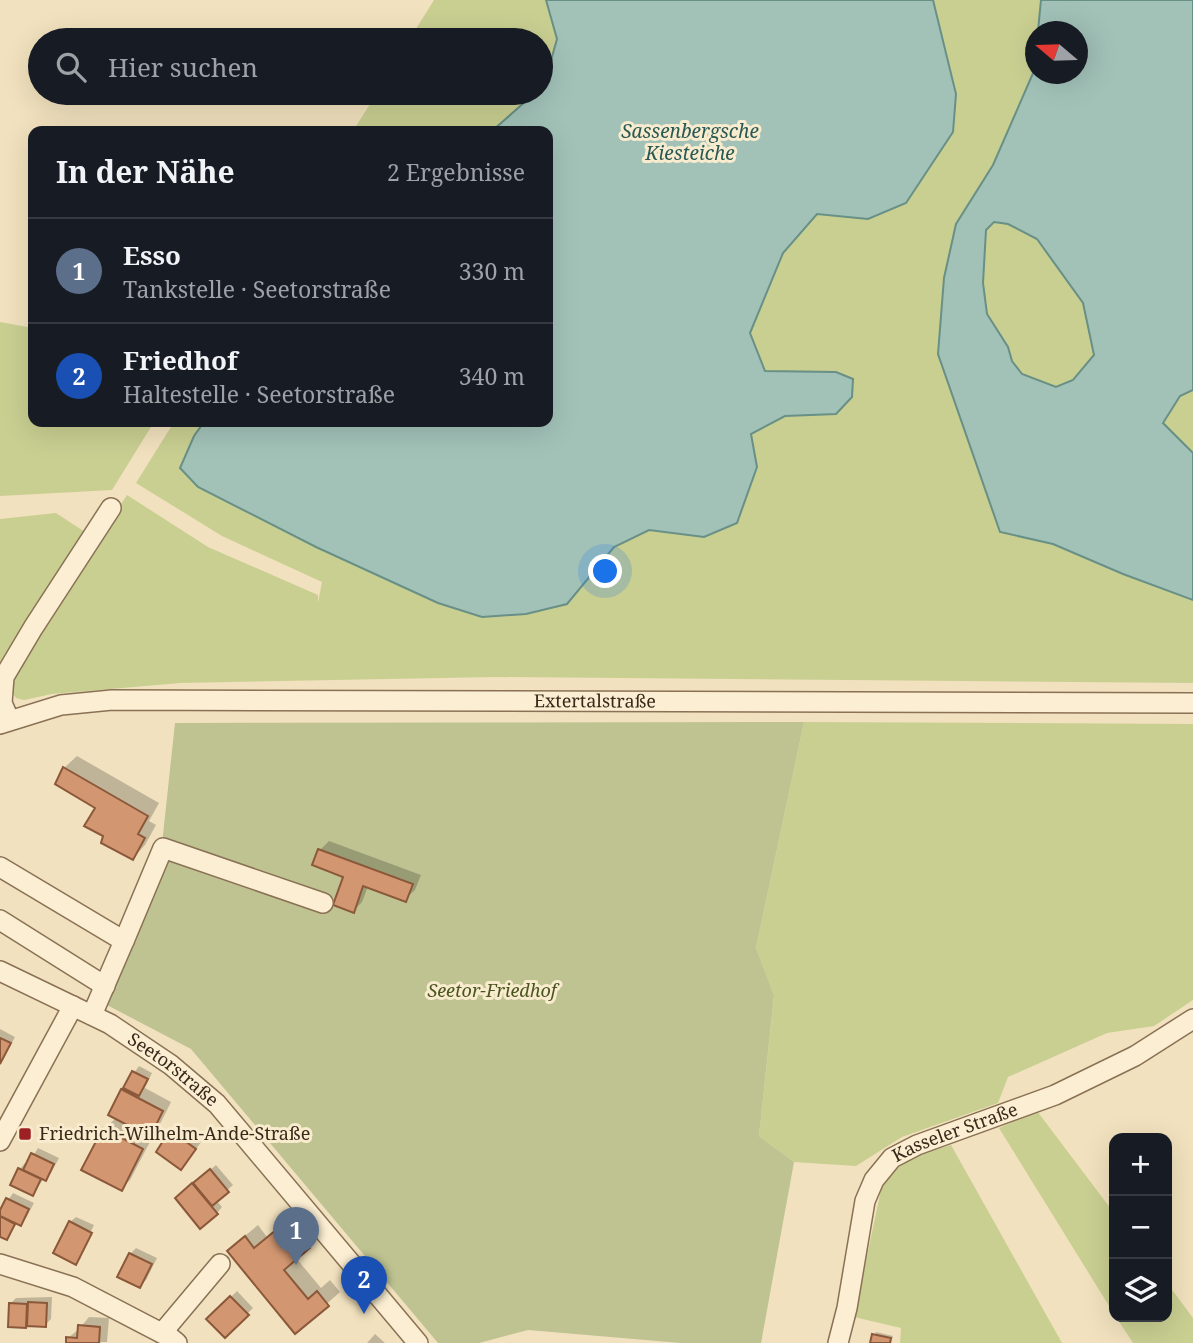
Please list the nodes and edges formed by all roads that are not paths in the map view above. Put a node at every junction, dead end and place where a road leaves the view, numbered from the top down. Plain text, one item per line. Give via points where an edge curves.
1 (111, 508) dead end
2 (1193, 703) edge
3 (5, 721) edge
4 (0, 867) edge
5 (323, 903) dead end
6 (0, 920) edge
7 (124, 941) junction
8 (0, 971) edge
9 (106, 986) junction
10 (73, 1006) junction
11 (92, 1015) junction
12 (1193, 1019) edge
13 (0, 1141) edge
14 (0, 1264) edge
15 (220, 1264) dead end
16 (169, 1338) edge
17 (418, 1343) edge
18 (838, 1343) edge

1 - 3 street via 4,677
2 - 3 street, Extertalstraße via 112,700 61,705
4 - 7 street
5 - 7 street via 163,848
6 - 9 street
7 - 9 street
8 - 10 street, Seetorstraße
9 - 11 street
10 - 11 street, Seetorstraße
10 - 13 street
11 - 17 street, Seetorstraße via 171,1065 217,1104
12 - 18 street, Kasseler Straße via 1135,1056 1055,1095 892,1158 865,1201
14 - 16 street via 73,1287
15 - 16 street

